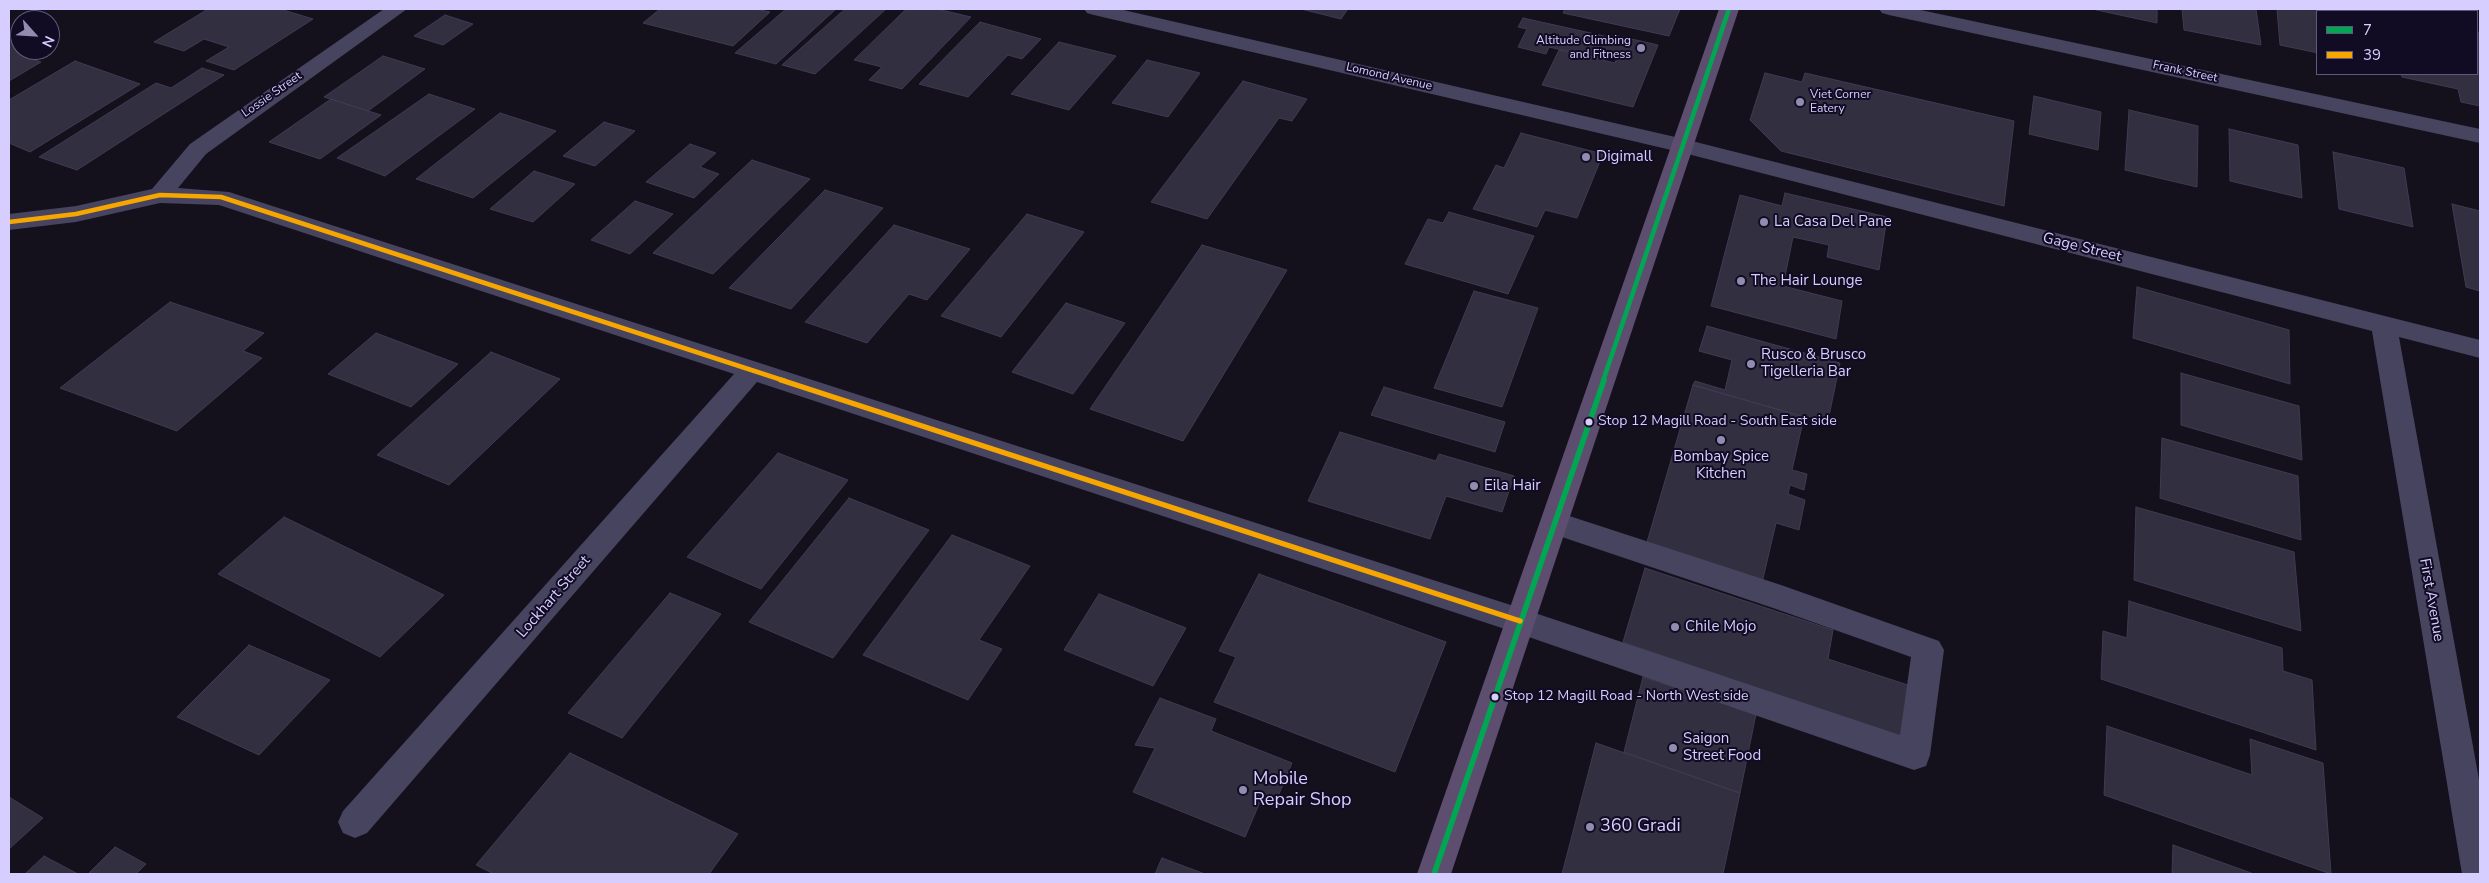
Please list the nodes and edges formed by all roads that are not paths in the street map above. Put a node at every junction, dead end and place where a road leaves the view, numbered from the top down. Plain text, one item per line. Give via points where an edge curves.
1 (397, 9) edge
2 (1094, 9) edge
3 (1729, 9) edge
4 (1889, 9) edge
5 (2480, 136) edge
6 (1684, 146) junction
7 (160, 195) junction
8 (9, 222) edge
9 (2384, 326) junction
10 (2480, 349) edge
11 (752, 371) junction
12 (1554, 523) junction
13 (1520, 621) junction
14 (355, 822) dead end
15 (1434, 874) edge
16 (2479, 874) edge

1 - 7 street, Lossie Street via 198,149
2 - 6 street, Lomond Avenue
3 - 6 main road
4 - 5 street, Frank Street
6 - 9 street, Gage Street
6 - 12 main road
7 - 8 street via 76,214
7 - 11 street via 221,197
9 - 10 street, Gage Street
9 - 16 street, First Avenue
11 - 13 street
11 - 14 street, Lockhart Street
12 - 13 main road
12 - 13 street via 1928,650 1914,755
13 - 15 main road

